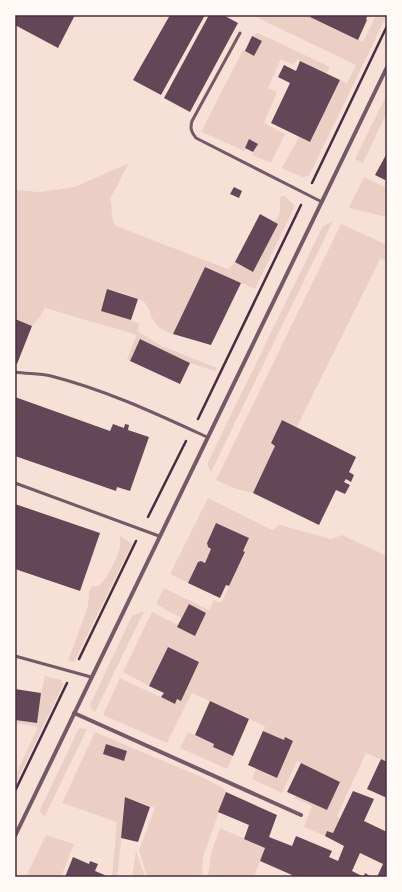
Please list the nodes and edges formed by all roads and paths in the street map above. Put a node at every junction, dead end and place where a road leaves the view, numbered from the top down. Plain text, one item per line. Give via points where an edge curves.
1 (387, 26) edge
2 (240, 33) dead end
3 (387, 67) edge
4 (306, 194) junction
5 (322, 202) junction
6 (15, 372) edge
7 (192, 430) junction
8 (207, 437) junction
9 (15, 483) edge
10 (141, 529) junction
11 (159, 536) junction
12 (15, 656) edge
13 (72, 672) junction
14 (91, 678) junction
15 (74, 714) junction
16 (15, 791) edge
17 (301, 815) dead end
18 (15, 836) edge

1 - 4 path
2 - 4 lane via 192,121 192,133 196,138
3 - 5 street
4 - 5 lane
4 - 7 path
5 - 8 street
6 - 7 lane via 50,376 111,395
7 - 8 lane
7 - 10 path
8 - 11 street
9 - 10 lane
10 - 11 lane
10 - 13 path
11 - 14 street
12 - 13 lane
13 - 14 lane
13 - 16 path
14 - 15 street
15 - 17 street
15 - 18 street

